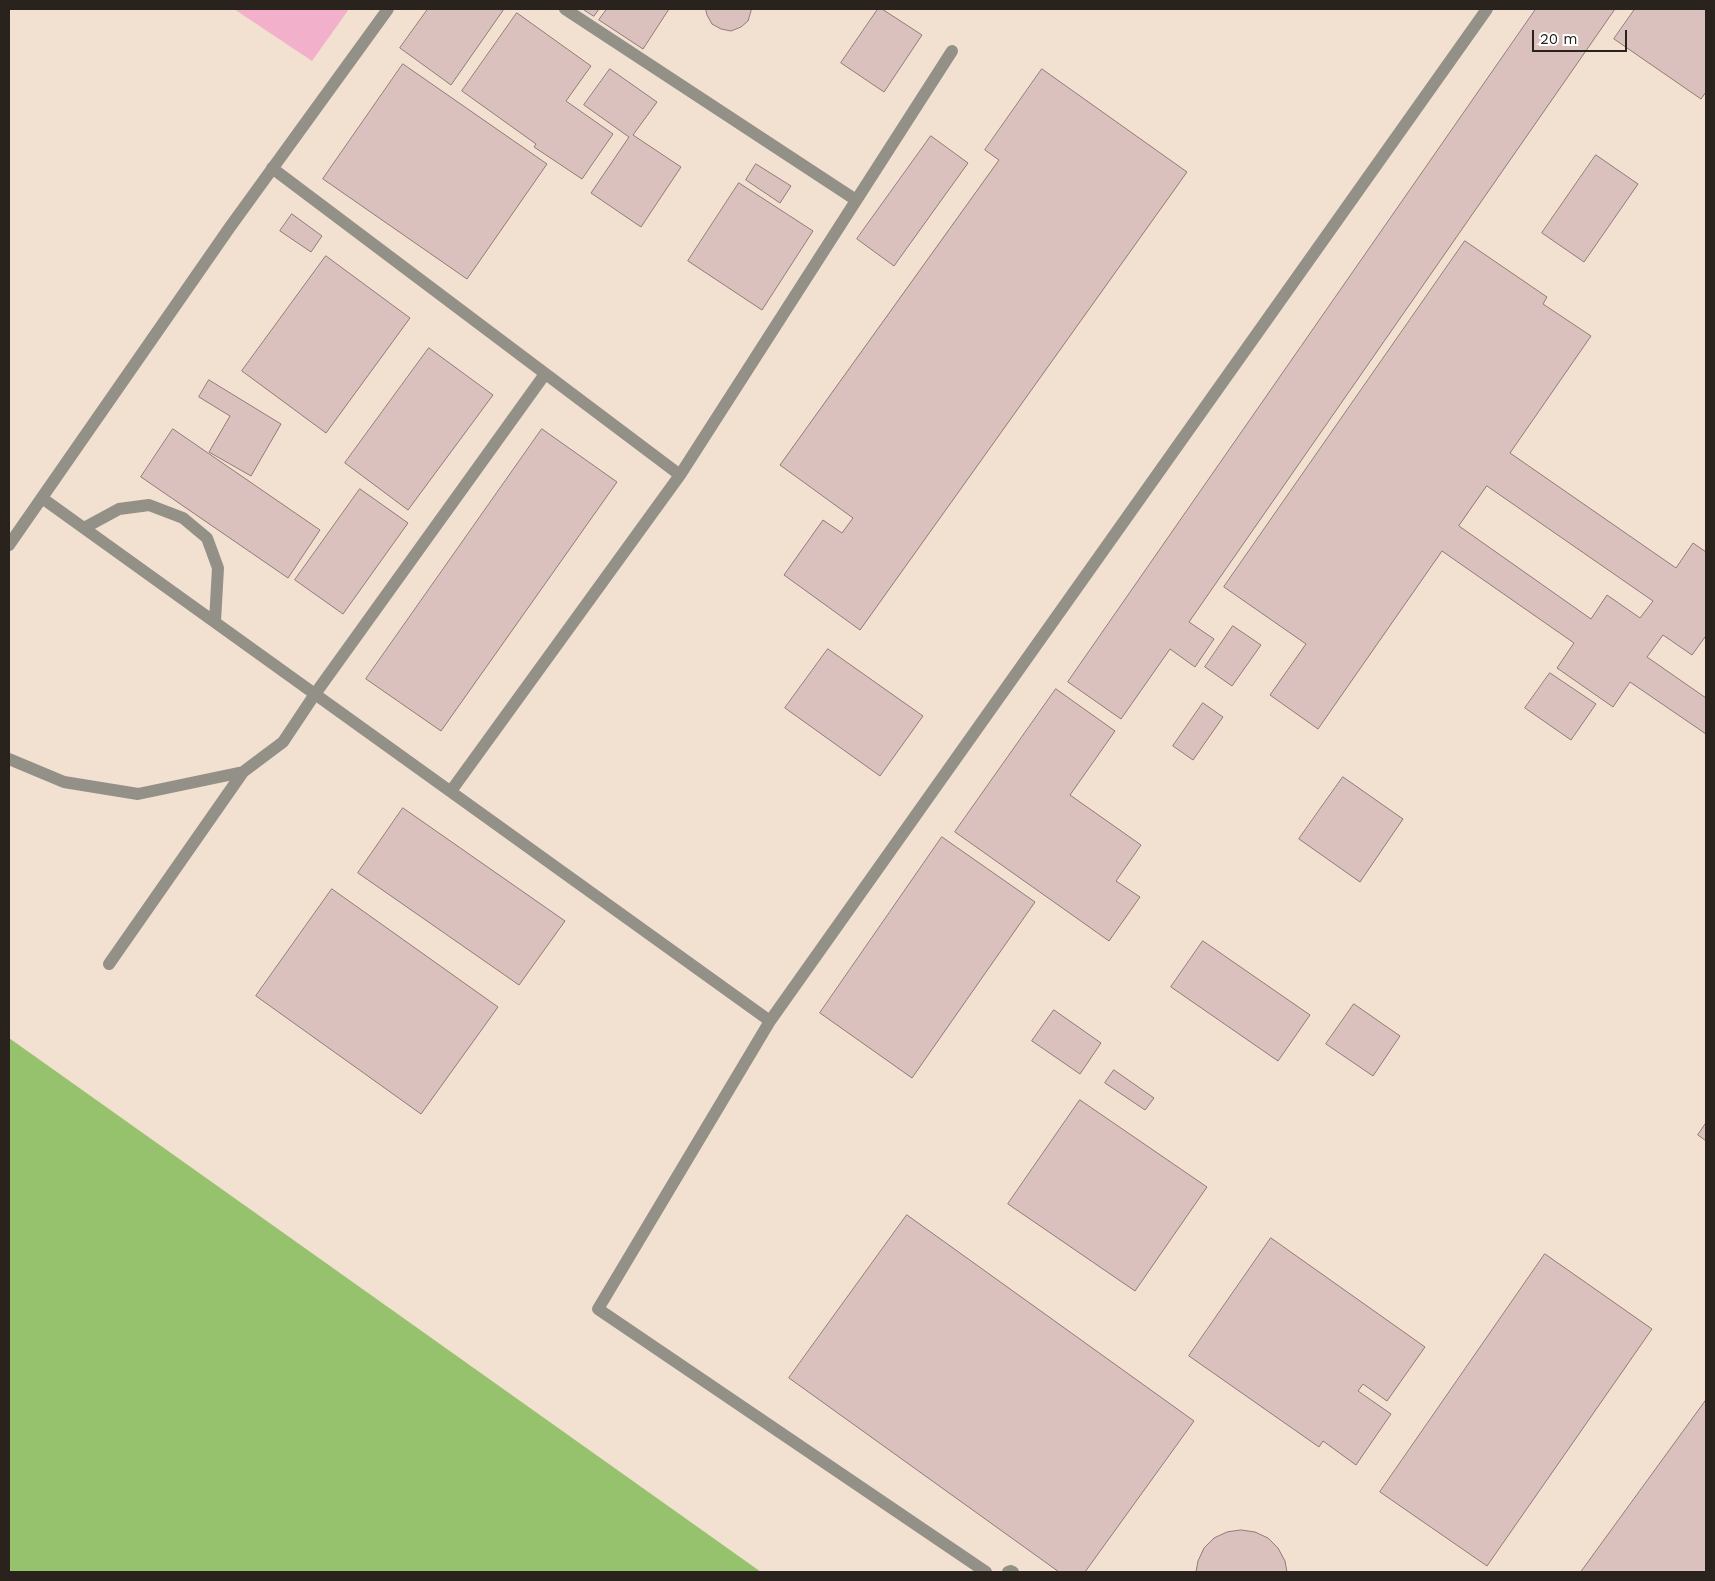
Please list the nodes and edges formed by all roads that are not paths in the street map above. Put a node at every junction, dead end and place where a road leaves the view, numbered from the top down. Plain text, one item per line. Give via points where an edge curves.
1 (388, 9) edge
2 (565, 9) edge
3 (1487, 9) edge
4 (952, 51) dead end
5 (272, 168) junction
6 (856, 200) junction
7 (545, 374) junction
8 (680, 475) junction
9 (42, 498) junction
10 (84, 528) junction
11 (9, 545) edge
12 (215, 621) junction
13 (315, 694) junction
14 (9, 759) edge
15 (243, 772) junction
16 (450, 791) junction
17 (109, 964) dead end
18 (770, 1021) junction
19 (986, 1572) edge
20 (1008, 1572) edge
21 (1013, 1572) edge

1 - 5 lane
2 - 6 lane
3 - 18 lane
4 - 6 lane
5 - 7 lane
5 - 9 lane
6 - 8 lane
7 - 8 lane
7 - 13 lane
8 - 16 lane
9 - 10 lane
9 - 11 lane
10 - 12 lane
10 - 12 lane via 120,509 149,505 183,518 207,538 218,568
12 - 13 lane
13 - 15 lane via 283,742
13 - 16 lane
14 - 15 lane via 64,782 138,794
15 - 17 lane
16 - 18 lane
18 - 19 lane via 598,1309
20 - 21 lane

